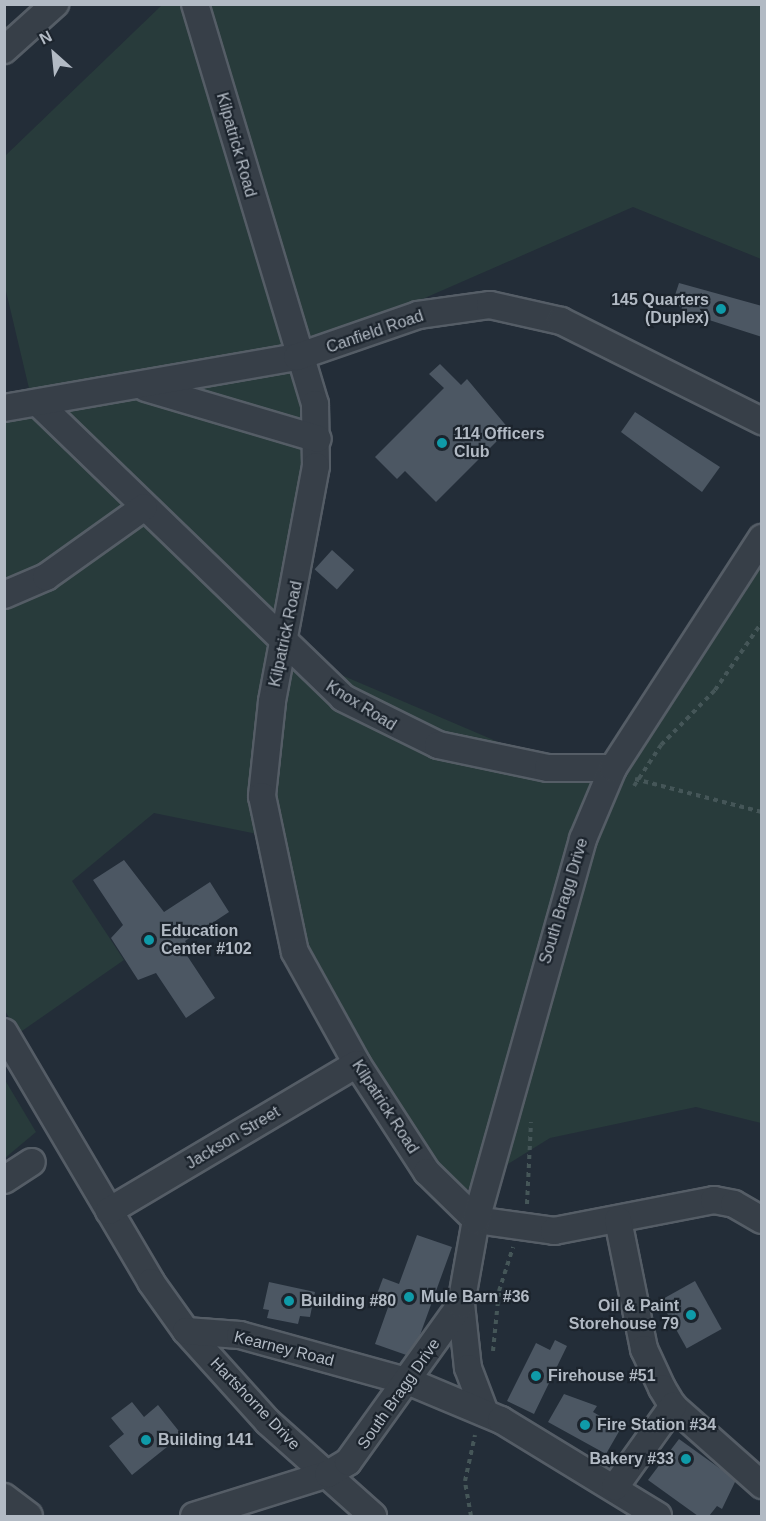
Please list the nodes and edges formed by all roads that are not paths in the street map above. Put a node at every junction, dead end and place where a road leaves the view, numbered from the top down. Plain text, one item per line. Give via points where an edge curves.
1 (55, 4) edge
2 (195, 4) edge
3 (4, 50) edge
4 (297, 357) junction
5 (144, 387) junction
6 (38, 403) junction
7 (4, 408) edge
8 (762, 421) edge
9 (318, 439) junction
10 (144, 507) junction
11 (762, 538) edge
12 (4, 595) edge
13 (285, 645) junction
14 (613, 768) junction
15 (4, 1032) edge
16 (357, 1064) junction
17 (32, 1162) dead end
18 (4, 1180) edge
19 (109, 1211) junction
20 (476, 1220) junction
21 (618, 1220) junction
22 (762, 1220) edge
23 (461, 1304) junction
24 (186, 1331) junction
25 (410, 1382) junction
26 (673, 1406) junction
27 (480, 1423) junction
28 (328, 1474) junction
29 (762, 1485) edge
30 (615, 1487) junction
31 (4, 1497) edge
32 (29, 1516) edge
33 (194, 1516) edge
34 (373, 1516) edge
35 (658, 1516) edge

1 - 3 street
2 - 4 street, Kilpatrick Road
4 - 5 street, Canfield Road
4 - 8 street, Canfield Road via 418,315 490,306 561,321
4 - 9 street, Kilpatrick Road via 315,404
5 - 6 street, Canfield Road
5 - 9 street
6 - 7 street, Canfield Road
6 - 10 street, Knox Road
9 - 13 street, Kilpatrick Road
10 - 12 street via 46,577
10 - 13 street, Knox Road
11 - 14 street, South Bragg Drive
13 - 14 street, Knox Road via 343,698 408,735 548,768
13 - 16 street, Kilpatrick Road via 266,742 263,819 281,872 295,952
14 - 20 street, South Bragg Drive via 572,870
15 - 19 street
16 - 19 street, Jackson Street
16 - 20 street, Kilpatrick Road via 427,1172
17 - 18 street
19 - 24 street
20 - 21 street via 540,1232
20 - 23 street, South Bragg Drive
21 - 22 street via 714,1200 734,1204
21 - 26 street via 644,1349
23 - 25 street, South Bragg Drive
23 - 27 street, South Bragg Drive via 468,1368
24 - 25 street, Kearney Road via 240,1335
24 - 28 street, Hartshorne Drive via 268,1422
25 - 27 street, Kearney Road
25 - 28 street, South Bragg Drive via 358,1452
26 - 29 street
26 - 30 street
27 - 30 street, Kearney Road
28 - 33 street
28 - 34 street, Hartshorne Drive
30 - 35 street, Kearney Road
31 - 32 street

